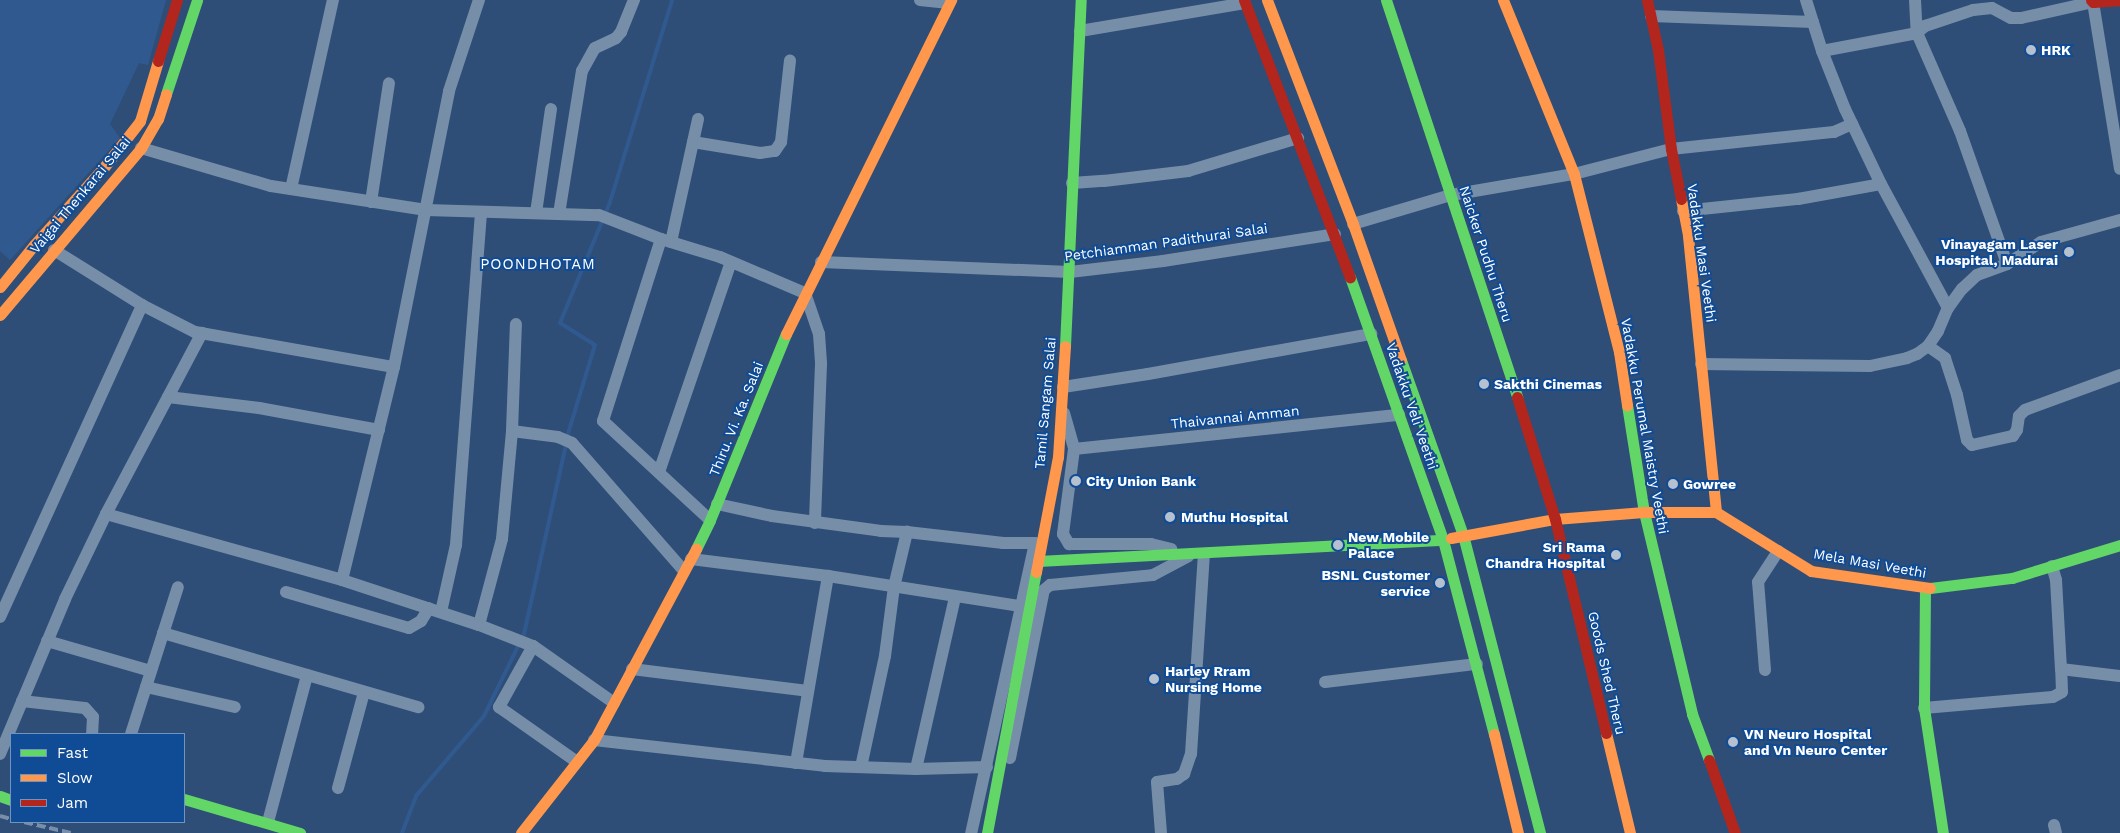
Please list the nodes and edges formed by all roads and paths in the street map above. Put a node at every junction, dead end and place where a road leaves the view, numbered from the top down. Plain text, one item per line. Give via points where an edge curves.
1 (177, 0) edge
2 (197, 0) edge
3 (333, 0) edge
4 (480, 0) edge
5 (634, 0) edge
6 (920, 0) edge
7 (1081, 0) edge
8 (1267, 0) edge
9 (1386, 0) edge
10 (1503, 0) edge
11 (1647, 0) edge
12 (1806, 0) edge
13 (1915, 0) edge
14 (2119, 0) edge
15 (1245, 1) edge
16 (2092, 1) edge
17 (950, 2) edge
18 (1651, 16) junction
19 (1813, 22) junction
20 (1080, 31) junction
21 (1916, 33) junction
22 (1822, 51) junction
23 (790, 60) dead end
24 (388, 83) dead end
25 (551, 109) dead end
26 (698, 119) dead end
27 (1852, 124) junction
28 (1298, 138) junction
29 (693, 142) junction
30 (141, 148) junction
31 (1671, 149) junction
32 (2120, 169) edge
33 (1574, 174) junction
34 (1072, 183) junction
35 (1881, 184) junction
36 (291, 189) junction
37 (1451, 195) junction
38 (371, 202) junction
39 (426, 210) junction
40 (481, 212) junction
41 (1683, 212) junction
42 (536, 213) junction
43 (559, 214) junction
44 (2120, 220) edge
45 (1353, 224) junction
46 (1335, 234) junction
47 (666, 240) junction
48 (54, 250) junction
49 (731, 262) junction
50 (821, 262) junction
51 (2007, 264) junction
52 (1070, 272) junction
53 (0, 287) edge
54 (805, 293) junction
55 (142, 305) junction
56 (1948, 308) junction
57 (0, 316) edge
58 (516, 324) dead end
59 (202, 333) junction
60 (1371, 334) junction
61 (1928, 346) junction
62 (1701, 364) junction
63 (394, 367) junction
64 (2120, 375) edge
65 (1062, 387) junction
66 (168, 397) junction
67 (1062, 406) junction
68 (1399, 415) junction
69 (378, 430) junction
70 (512, 431) junction
71 (1074, 449) junction
72 (659, 472) junction
73 (717, 504) junction
74 (1644, 512) junction
75 (1716, 512) junction
76 (106, 514) junction
77 (1555, 519) junction
78 (710, 520) junction
79 (815, 522) junction
80 (907, 532) junction
81 (1463, 535) junction
82 (1444, 540) junction
83 (2120, 546) edge
84 (1778, 551) junction
85 (1190, 554) junction
86 (1204, 554) junction
87 (691, 559) junction
88 (1038, 561) junction
89 (2052, 566) junction
90 (684, 571) junction
91 (828, 576) junction
92 (342, 580) junction
93 (178, 587) dead end
94 (894, 587) junction
95 (1925, 589) junction
96 (286, 592) dead end
97 (955, 597) junction
98 (1020, 606) junction
99 (429, 608) junction
100 (442, 612) junction
101 (0, 618) edge
102 (480, 625) junction
103 (163, 633) junction
104 (47, 641) junction
105 (533, 646) junction
106 (1477, 664) junction
107 (2062, 668) junction
108 (632, 670) junction
109 (1765, 670) dead end
110 (151, 671) junction
111 (307, 675) junction
112 (2120, 676) edge
113 (1325, 682) dead end
114 (146, 687) junction
115 (808, 691) junction
116 (364, 692) junction
117 (22, 701) junction
118 (614, 704) junction
119 (235, 707) dead end
120 (418, 708) dead end
121 (1924, 708) junction
122 (92, 733) edge
123 (131, 733) edge
124 (594, 740) junction
125 (0, 754) edge
126 (577, 762) junction
127 (796, 763) junction
128 (861, 767) junction
129 (987, 767) junction
130 (916, 769) junction
131 (338, 788) dead end
132 (185, 798) edge
133 (268, 822) junction
134 (300, 833) edge
135 (521, 833) edge
136 (971, 833) edge
137 (987, 833) edge
138 (994, 833) edge
139 (1161, 833) edge
140 (1518, 833) edge
141 (1540, 833) edge
142 (1630, 833) edge
143 (1735, 833) edge
144 (1943, 833) edge

1 - 53 main road, Vaigai Thenkarai Salai via 140,121
2 - 30 main road, Vaigai Thenkarai Salai via 158,119
3 - 36 street
4 - 39 street via 449,91
5 - 43 street via 621,32 616,38 594,48 582,71
6 - 17 street
7 - 20 main road, Tamil Sangam Salai
8 - 45 main road, Vadakku Veli Veethi
9 - 37 main road, Naicker Pudhu Theru
10 - 33 main road, Vadakku Perumal Maistry Veethi
11 - 18 main road, Vadakku Masi Veethi
12 - 19 street
13 - 21 street
14 - 16 main road
15 - 20 street
15 - 28 main road, Vadakku Veli Veethi
16 - 21 street via 2022,18 2011,18 1992,8 1973,10 1925,26
16 - 32 street
17 - 50 main road, Thiru. Vi. Ka. Salai
18 - 19 street
18 - 31 main road, Vadakku Masi Veethi
19 - 22 street
20 - 34 main road, Tamil Sangam Salai
21 - 22 street
21 - 51 street via 1960,131
22 - 27 street
23 - 29 street via 781,142 775,152 760,153
24 - 38 street
25 - 42 street
26 - 29 street
27 - 31 street via 1834,132
27 - 35 street
28 - 34 street via 1188,171
28 - 46 main road, Vadakku Veli Veethi
29 - 47 street
30 - 36 street
30 - 48 main road, Vaigai Thenkarai Salai
31 - 33 street
31 - 41 main road, Vadakku Masi Veethi
33 - 37 street
33 - 74 main road, Vadakku Perumal Maistry Veethi via 1619,352
34 - 52 main road, Tamil Sangam Salai
35 - 41 street via 1798,199
35 - 56 street
36 - 38 street
37 - 45 street
37 - 77 main road, Naicker Pudhu Theru
38 - 39 street
39 - 40 street
39 - 63 street
40 - 42 street
40 - 100 street via 460,509
41 - 62 main road, Vadakku Masi Veethi
42 - 43 street
43 - 47 street via 605,217
44 - 51 street via 2041,242
45 - 81 main road, Vadakku Veli Veethi
46 - 52 street, Petchiamman Padithurai Salai
46 - 60 main road, Vadakku Veli Veethi
47 - 49 street
47 - 72 street via 603,420
48 - 55 street
48 - 57 main road, Vaigai Thenkarai Salai
49 - 54 street
49 - 72 street
50 - 52 street, Petchiamman Padithurai Salai
50 - 54 main road, Thiru. Vi. Ka. Salai
51 - 56 street via 1977,275 1962,288
52 - 65 main road, Tamil Sangam Salai
54 - 73 main road, Thiru. Vi. Ka. Salai
54 - 79 street via 820,334
55 - 59 street
55 - 101 street
56 - 61 street
58 - 70 street
59 - 63 street
59 - 66 street
60 - 65 street
60 - 68 main road, Vadakku Veli Veethi
61 - 62 street via 1907,358 1870,366
61 - 64 street via 1945,358 1967,440 1972,445 2013,436 2019,416 2025,410
62 - 75 main road, Vadakku Masi Veethi
63 - 69 street
65 - 67 main road, Tamil Sangam Salai
66 - 69 street via 259,408
66 - 76 street
67 - 71 street
67 - 88 main road, Tamil Sangam Salai via 1058,457
68 - 71 street, Thaivannai Amman
68 - 82 main road, Vadakku Veli Veethi
69 - 92 street
70 - 90 street via 558,437 572,443
70 - 102 street via 502,539
71 - 85 street via 1063,534 1070,544 1151,544
72 - 78 street
73 - 78 main road, Thiru. Vi. Ka. Salai
73 - 79 street
74 - 75 main road
74 - 77 main road
74 - 143 main road, Vadakku Perumal Maistry Veethi via 1692,714
75 - 84 main road, Mela Masi Veethi
76 - 92 street
76 - 104 street
77 - 81 main road
77 - 142 main road, Goods Shed Theru
78 - 87 main road, Thiru. Vi. Ka. Salai
79 - 80 street via 881,532
80 - 94 street
80 - 98 street via 1003,543 1036,542
81 - 82 main road
81 - 141 main road, Vadakku Veli Veethi
82 - 86 main road
82 - 106 main road, Vadakku Veli Veethi
83 - 89 main road, Mela Masi Veethi
84 - 95 main road, Mela Masi Veethi via 1811,571
84 - 109 street via 1758,582
85 - 86 main road
85 - 88 main road
85 - 138 street via 1153,575 1050,585 1044,590
86 - 139 street via 1191,754 1184,774 1177,779 1157,782
87 - 90 main road, Thiru. Vi. Ka. Salai
87 - 91 street
88 - 137 main road, Tamil Sangam Salai
89 - 95 main road, Mela Masi Veethi via 2012,578
89 - 107 street via 2056,580
90 - 108 main road, Thiru. Vi. Ka. Salai
91 - 94 street
91 - 115 street
92 - 99 street
93 - 103 street
94 - 97 street
94 - 128 street via 885,656
95 - 121 main road
96 - 99 street via 409,628 421,621
97 - 98 street
97 - 130 street
98 - 129 street
99 - 100 street
100 - 102 street
102 - 105 street
103 - 110 street
103 - 111 street
104 - 110 street
104 - 117 street
105 - 118 street
105 - 126 street via 499,708
106 - 113 street
106 - 140 main road, Vadakku Veli Veethi
107 - 112 street
107 - 121 street via 2062,692 2053,697
108 - 115 street
108 - 118 main road, Thiru. Vi. Ka. Salai
110 - 114 street
111 - 116 street
111 - 133 street
114 - 119 street
114 - 123 street
115 - 127 street
116 - 120 street
116 - 131 street
117 - 122 street via 85,708 93,717
117 - 125 street
118 - 124 main road, Thiru. Vi. Ka. Salai
121 - 144 main road
124 - 126 main road, Thiru. Vi. Ka. Salai
124 - 127 street
126 - 135 main road, Thiru. Vi. Ka. Salai
127 - 128 street
128 - 130 street
129 - 130 street
129 - 136 street
132 - 133 main road
133 - 134 main road

